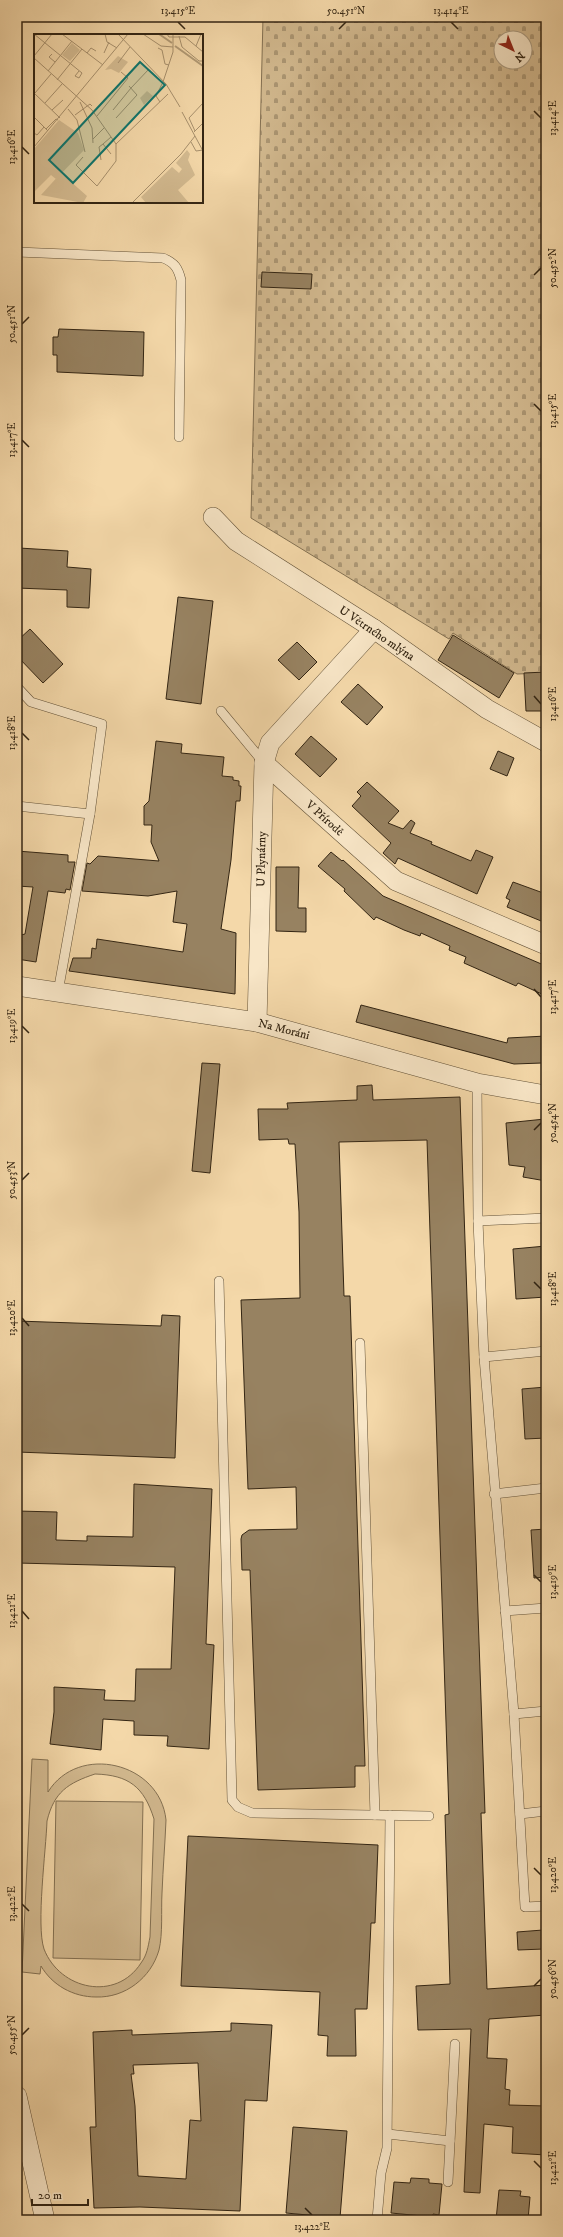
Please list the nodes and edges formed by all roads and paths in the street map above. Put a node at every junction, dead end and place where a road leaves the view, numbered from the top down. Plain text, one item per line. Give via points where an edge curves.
1 (17, 252) edge
2 (179, 437) dead end
3 (213, 517) dead end
4 (374, 629) junction
5 (17, 687) edge
6 (221, 711) dead end
7 (546, 742) edge
8 (264, 763) junction
9 (17, 806) edge
10 (90, 814) junction
11 (546, 945) edge
12 (17, 986) edge
13 (58, 992) junction
14 (257, 1022) junction
15 (477, 1083) junction
16 (546, 1095) edge
17 (546, 1218) edge
18 (478, 1221) junction
19 (219, 1281) dead end
20 (360, 1343) dead end
21 (546, 1351) edge
22 (484, 1357) junction
23 (546, 1488) edge
24 (494, 1494) junction
25 (546, 1608) edge
26 (505, 1611) junction
27 (546, 1711) edge
28 (514, 1714) junction
29 (546, 1811) edge
30 (520, 1814) junction
31 (375, 1815) junction
32 (390, 1815) junction
33 (429, 1816) dead end
34 (546, 1906) edge
35 (455, 2044) dead end
36 (17, 2096) edge
37 (388, 2134) junction
38 (450, 2141) junction
39 (448, 2182) dead end
40 (45, 2220) edge
41 (377, 2220) edge

1 - 2 lane via 164,258 172,261 181,280
3 - 4 street, U Větrného mlýna via 236,541
4 - 7 street, U Větrného mlýna via 487,709
4 - 8 street via 270,743
5 - 10 lane via 31,702 102,724
6 - 8 lane
8 - 11 street, V Přírodě via 396,881
8 - 14 street, U Plynárny
9 - 10 lane
10 - 13 lane
12 - 13 street, Na Moráni
13 - 14 street, Na Moráni
14 - 15 street, Na Moráni
15 - 16 street, Na Moráni
15 - 18 lane
17 - 18 lane
18 - 22 lane
19 - 31 lane via 232,1800 238,1807 252,1813
20 - 31 lane
21 - 22 lane
22 - 24 lane
23 - 24 lane
24 - 26 lane
25 - 26 lane
26 - 28 lane
27 - 28 lane
28 - 30 lane
29 - 30 lane
30 - 34 lane via 525,1907
31 - 32 lane
32 - 33 lane
32 - 37 lane
35 - 38 lane
36 - 40 street
37 - 38 lane
37 - 41 lane
38 - 39 lane

